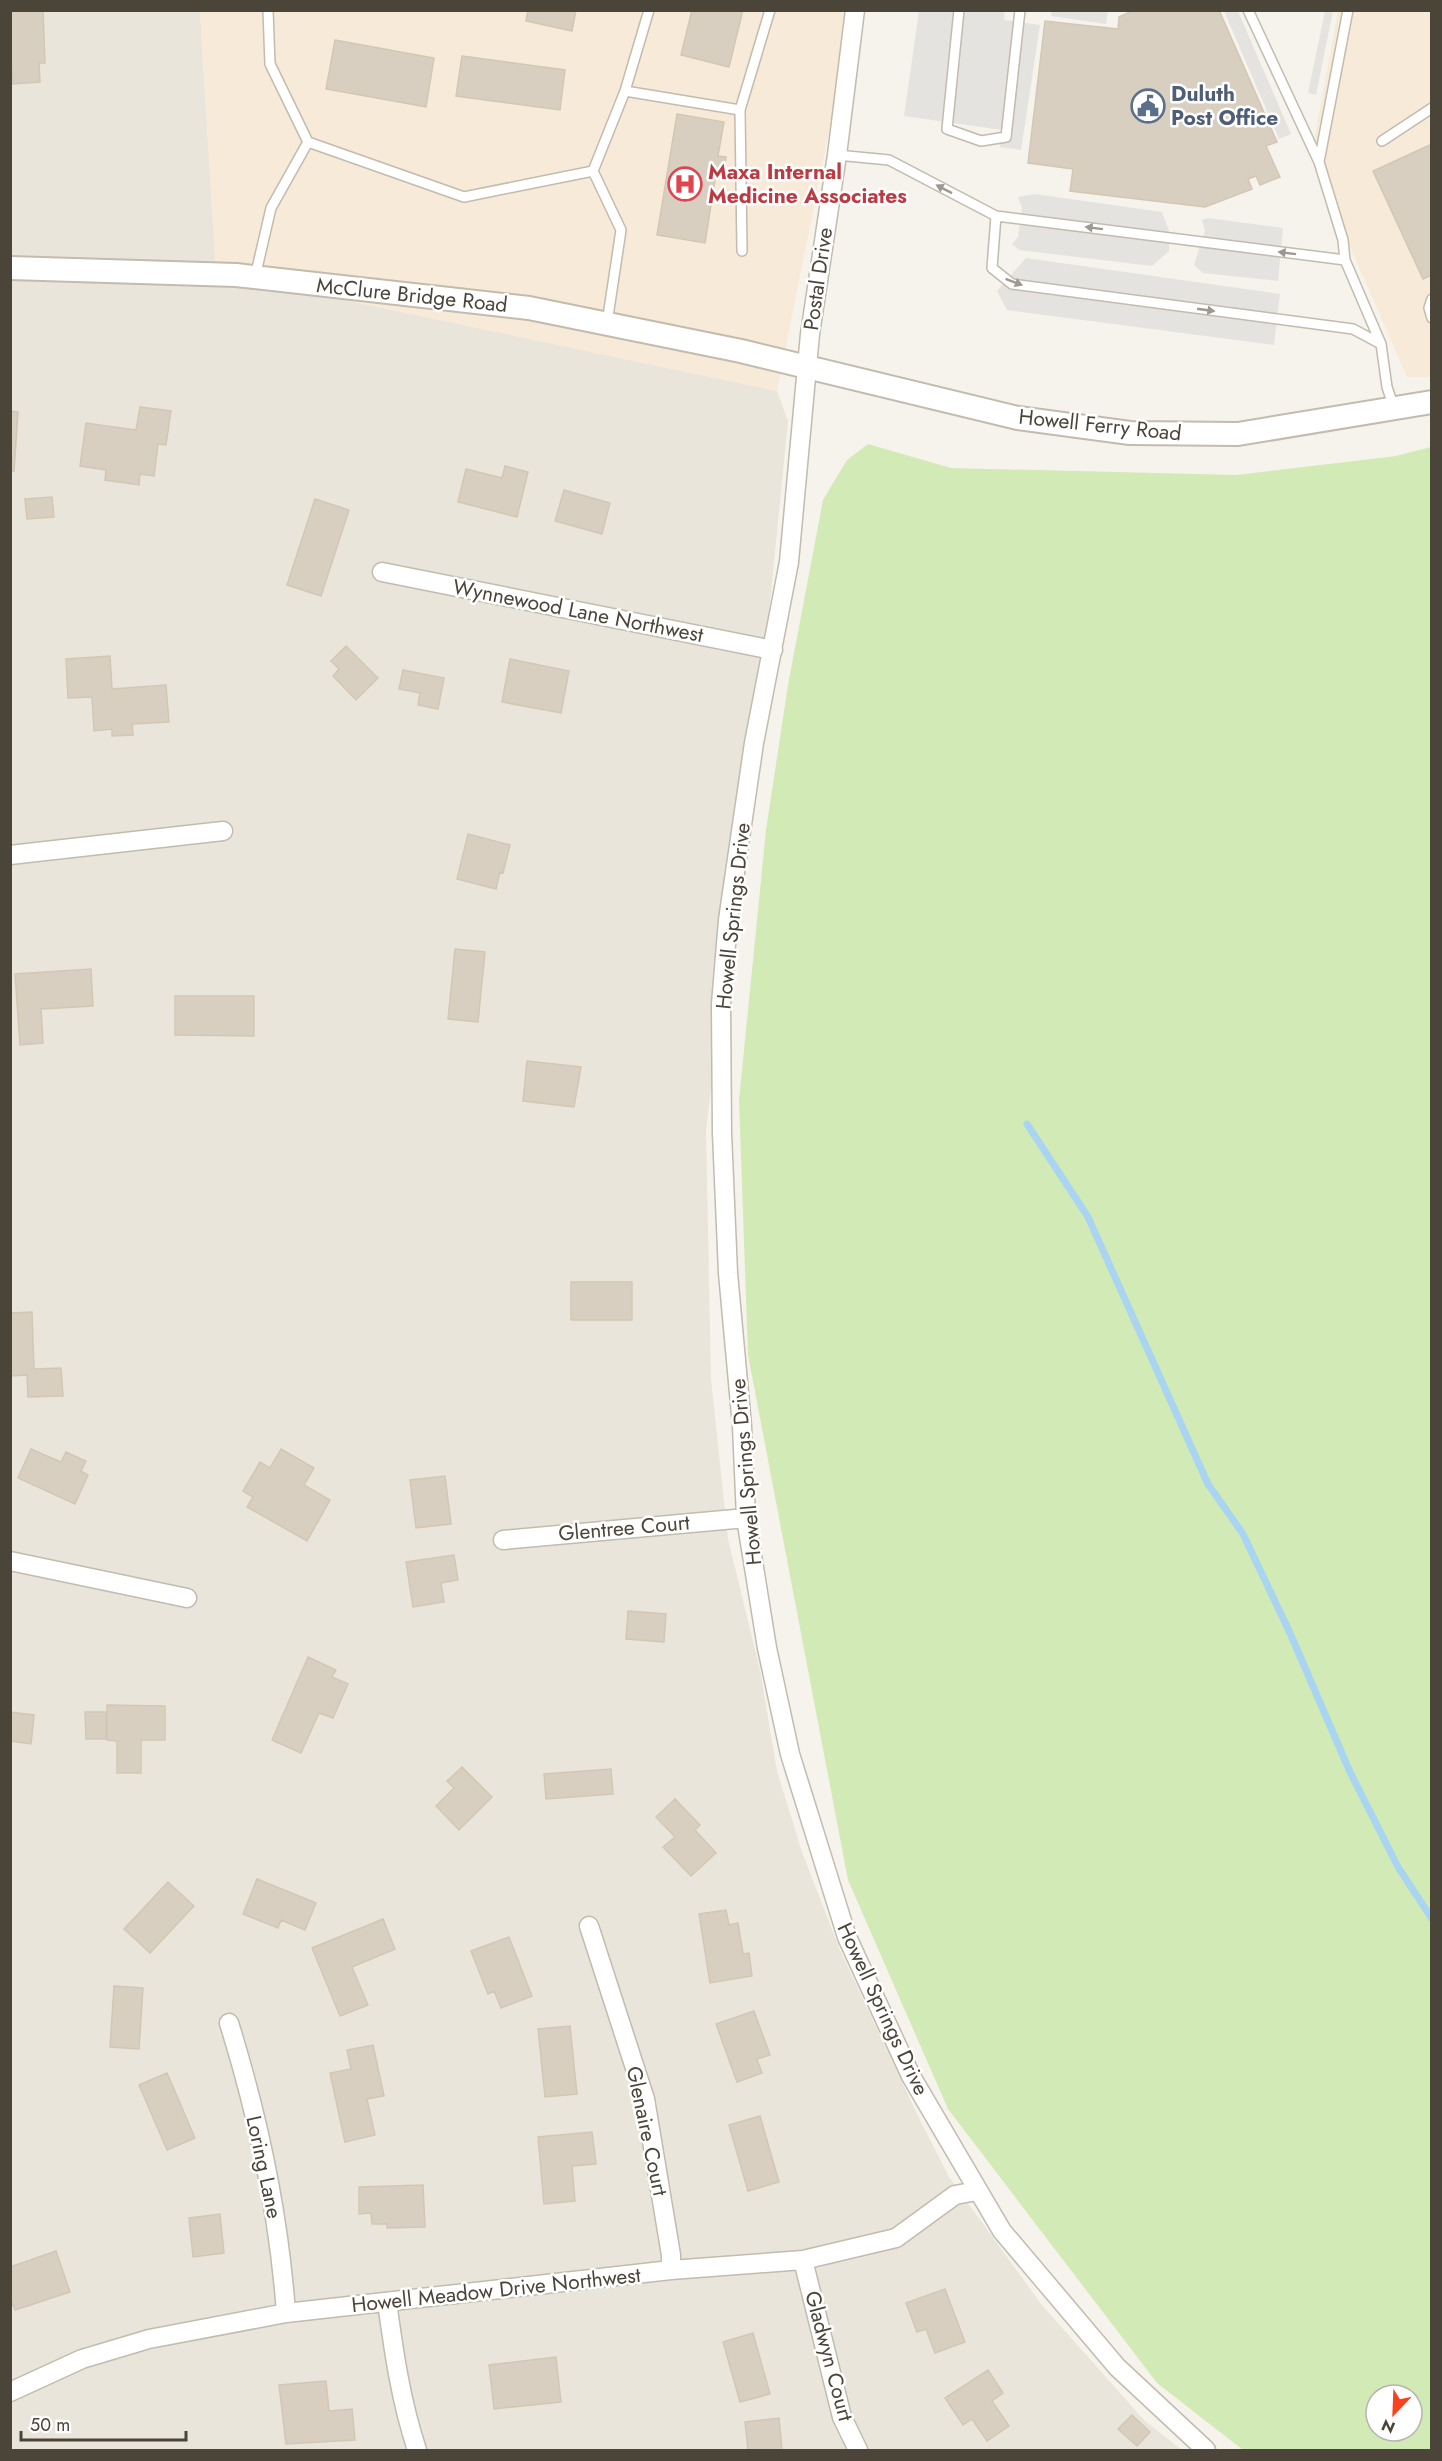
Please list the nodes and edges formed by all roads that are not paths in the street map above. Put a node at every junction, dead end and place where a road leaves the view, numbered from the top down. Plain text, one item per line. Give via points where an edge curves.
1 (268, 10) edge
2 (649, 10) edge
3 (770, 10) edge
4 (855, 10) edge
5 (959, 10) edge
6 (1020, 10) edge
7 (1248, 10) edge
8 (1348, 10) edge
9 (625, 91) junction
10 (1431, 108) edge
11 (740, 110) junction
12 (1382, 141) dead end
13 (308, 142) junction
14 (837, 155) junction
15 (1319, 162) junction
16 (593, 171) junction
17 (996, 216) junction
18 (742, 251) dead end
19 (1345, 260) junction
20 (10, 268) edge
21 (255, 277) junction
22 (1431, 299) edge
23 (1431, 318) edge
24 (607, 324) junction
25 (1381, 344) junction
26 (807, 369) junction
27 (1431, 402) edge
28 (1394, 409) junction
29 (382, 572) dead end
30 (773, 650) junction
31 (223, 831) dead end
32 (10, 855) edge
33 (746, 1518) junction
34 (503, 1540) dead end
35 (10, 1560) edge
36 (187, 1598) dead end
37 (590, 1926) dead end
38 (229, 2023) dead end
39 (976, 2190) junction
40 (803, 2260) junction
41 (671, 2270) junction
42 (387, 2302) junction
43 (286, 2313) junction
44 (10, 2392) edge
45 (417, 2451) edge
46 (858, 2451) edge
47 (1206, 2451) edge

1 - 13 lane via 270,64
2 - 9 lane
3 - 11 lane
4 - 14 street, Postal Drive
5 - 6 lane via 947,129 981,141 1005,137
7 - 15 lane
8 - 15 lane
9 - 11 lane
9 - 16 lane
10 - 12 lane
11 - 18 lane
13 - 16 lane via 464,197
13 - 21 lane via 271,208
17 -> 14 lane via 889,160
14 - 26 street, Postal Drive
15 - 19 lane via 1343,240
16 - 24 lane via 621,230
19 -> 17 lane
17 -> 25 lane via 992,268 1012,284 1353,329
19 - 25 lane
20 - 21 street, McClure Bridge Road
21 - 24 street, McClure Bridge Road via 529,308
22 - 23 lane
24 - 26 street, McClure Bridge Road via 741,351
25 - 28 lane
26 - 28 street, Howell Ferry Road via 1018,418 1130,433 1238,434
26 - 30 street, Howell Springs Drive via 789,562
27 - 28 street, Howell Ferry Road
29 - 30 street, Wynnewood Lane Northwest
30 - 33 street, Howell Springs Drive via 754,743 728,920 721,1004 728,1273
31 - 32 street
33 - 34 street, Glentree Court
33 - 39 street, Howell Springs Drive via 767,1648 790,1754 847,1937 911,2076
35 - 36 street
37 - 41 street, Glenaire Court via 645,2099
38 - 43 street, Loring Lane via 278,2231
39 - 40 street, Howell Meadow Drive Northwest via 955,2195 896,2238
39 - 47 street, Howell Springs Drive via 1002,2231 1117,2367
40 - 41 street, Howell Meadow Drive Northwest
40 - 46 street, Gladwyn Court via 842,2417
41 - 42 street, Howell Meadow Drive Northwest
42 - 43 street, Howell Meadow Drive Northwest
42 - 45 street via 402,2396
43 - 44 street, Howell Meadow Drive Northwest via 149,2339 82,2359

